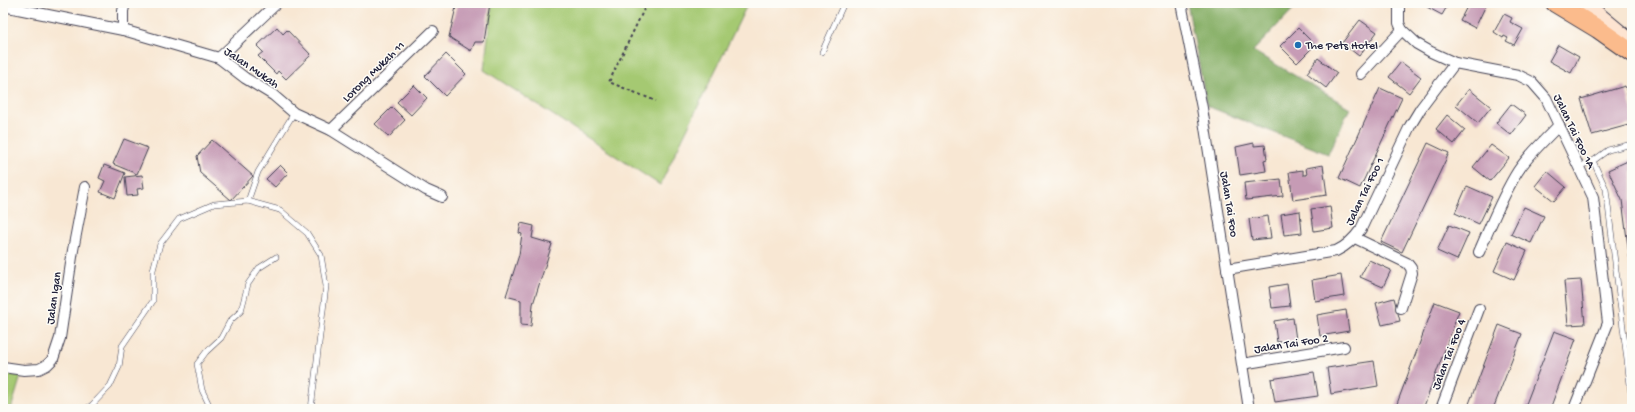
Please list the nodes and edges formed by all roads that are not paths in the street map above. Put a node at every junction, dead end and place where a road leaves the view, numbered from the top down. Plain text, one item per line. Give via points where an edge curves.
1 (125, 3) edge
2 (277, 3) edge
3 (844, 3) edge
4 (1182, 3) edge
5 (1399, 3) edge
6 (1555, 3) edge
7 (1585, 3) edge
8 (3, 6) edge
9 (123, 30) junction
10 (1402, 30) junction
11 (433, 31) dead end
12 (1632, 42) edge
13 (822, 52) dead end
14 (1632, 53) edge
15 (219, 58) junction
16 (1455, 63) junction
17 (1361, 74) dead end
18 (294, 113) junction
19 (1559, 125) junction
20 (331, 130) junction
21 (1632, 144) edge
22 (1593, 161) junction
23 (1578, 167) junction
24 (85, 187) dead end
25 (442, 198) dead end
26 (248, 201) junction
27 (1355, 238) junction
28 (1479, 252) dead end
29 (276, 257) dead end
30 (1227, 269) junction
31 (1402, 308) dead end
32 (1479, 309) dead end
33 (1344, 347) dead end
34 (1242, 364) junction
35 (3, 367) edge
36 (1632, 401) edge
37 (86, 409) edge
38 (211, 409) edge
39 (311, 409) edge
40 (1249, 409) edge
41 (1441, 409) edge
42 (1574, 409) edge

1 - 9 street
2 - 15 street
3 - 13 lane
4 - 30 street, Jalan Tai Foo via 1202,108
5 - 10 street via 1399,22
6 - 14 highway
7 - 12 street
8 - 9 street, Jalan Mukah
9 - 15 street, Jalan Mukah
10 - 16 street, Jalan Tai Foo 1A via 1422,47
10 - 17 street
11 - 20 street, Lorong Mukah 11
15 - 18 street, Jalan Mukah via 273,95
16 - 19 street, Jalan Tai Foo 1A via 1528,79 1540,89
16 - 27 street, Jalan Tai Foo 1 via 1410,126
18 - 20 street, Jalan Mukah
18 - 26 lane via 258,172
19 - 23 street, Jalan Tai Foo 1A
19 - 28 street via 1517,172
20 - 25 street, Jalan Mukah
21 - 22 lane via 1608,150
22 - 23 lane
22 - 36 lane via 1606,188
23 - 42 street, Jalan Tai Foo 1A via 1593,197 1608,323
24 - 35 street, Jalan Igan via 60,338 53,359 47,366 39,369
26 - 37 lane via 214,204 179,219 160,244 153,270 153,301 122,346 119,367 110,386
26 - 39 lane via 280,210 307,233 321,255 326,286
27 - 30 street, Jalan Tai Foo 1 via 1336,251
27 - 31 street via 1407,263 1412,268
29 - 38 lane via 259,268 248,284 241,311 230,321 221,338 197,364 202,390
30 - 34 street, Jalan Tai Foo
32 - 41 street, Jalan Tai Foo 4
33 - 34 street, Jalan Tai Foo 2
34 - 40 street, Jalan Tai Foo

